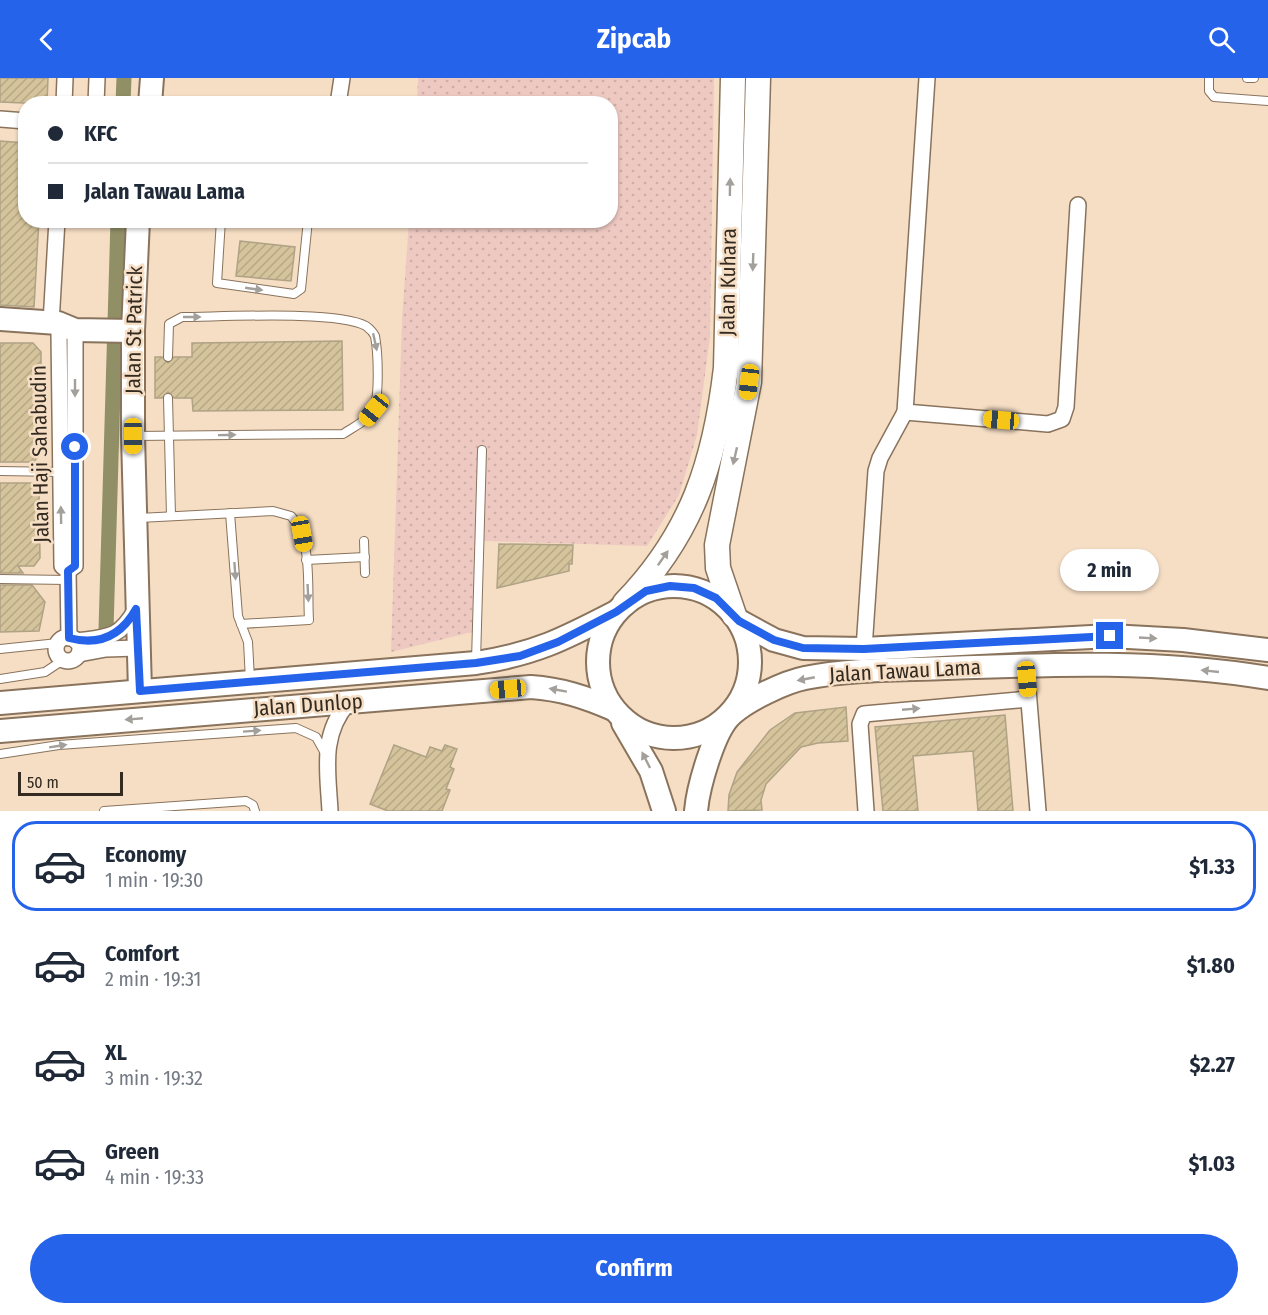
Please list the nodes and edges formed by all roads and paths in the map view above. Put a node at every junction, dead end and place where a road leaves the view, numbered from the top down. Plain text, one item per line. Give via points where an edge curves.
1 (65, 78) edge
2 (97, 78) edge
3 (152, 78) edge
4 (342, 78) edge
5 (733, 78) edge
6 (758, 78) edge
7 (927, 78) edge
8 (1209, 78) edge
9 (1247, 78) edge
10 (1254, 78) edge
11 (64, 96) edge
12 (96, 96) edge
13 (151, 96) edge
14 (339, 96) edge
15 (1268, 100) edge
16 (0, 119) edge
17 (18, 120) edge
18 (1078, 205) dead end
19 (61, 228) edge
20 (137, 228) edge
21 (220, 228) edge
22 (307, 228) edge
23 (0, 319) edge
24 (0, 330) edge
25 (119, 331) junction
26 (61, 335) junction
27 (75, 352) junction
28 (168, 357) dead end
29 (168, 398) dead end
30 (905, 412) junction
31 (133, 436) junction
32 (169, 436) junction
33 (482, 450) dead end
34 (0, 471) edge
35 (61, 472) junction
36 (230, 513) junction
37 (171, 516) junction
38 (134, 518) junction
39 (364, 541) dead end
40 (364, 557) junction
41 (306, 560) junction
42 (365, 573) dead end
43 (68, 575) junction
44 (0, 579) edge
45 (621, 607) junction
46 (136, 609) junction
47 (737, 618) junction
48 (241, 624) junction
49 (71, 644) junction
50 (137, 648) junction
51 (0, 649) edge
52 (864, 649) junction
53 (1268, 650) edge
54 (63, 660) joint
55 (476, 663) junction
56 (1026, 665) junction
57 (1268, 678) edge
58 (0, 679) edge
59 (250, 682) junction
60 (140, 691) junction
61 (1028, 699) junction
62 (0, 703) edge
63 (348, 704) junction
64 (615, 712) junction
65 (209, 713) junction
66 (730, 714) junction
67 (0, 731) edge
68 (0, 754) edge
69 (328, 760) junction
70 (104, 811) edge
71 (255, 811) edge
72 (330, 811) edge
73 (664, 811) edge
74 (696, 811) edge
75 (866, 811) edge
76 (1038, 811) edge

1 - 11 street
2 - 12 street
3 - 13 main road
4 - 14 street
45 -> 5 main road, Jalan Kuhara via 659,564 687,519 710,459 721,408 726,368
6 -> 47 main road, Jalan Kuhara via 749,382 717,545 718,568
7 - 30 street
8 - 15 lane via 1209,91 1214,97
9 - 10 lane
16 - 17 street
18 - 30 street via 1066,407 1062,419 1048,424
19 - 26 street
20 - 25 main road, Jalan St Patrick
21 -> 22 lane via 217,283 294,294 301,289
23 - 26 main road
24 - 26 main road
25 - 26 main road
25 - 31 main road, Jalan St Patrick
26 - 27 street, Jalan Haji Sahabudin
26 - 27 street
26 - 35 street, Jalan Haji Sahabudin
27 -> 43 street, Jalan Haji Sahabudin via 75,566
28 - 32 lane via 168,324 182,317 318,317 366,326 377,344 374,410 343,434
29 - 32 lane
30 - 52 street via 876,471
31 - 32 lane
31 - 38 main road, Jalan St Patrick
32 - 37 lane
33 - 55 lane
34 - 35 lane
43 -> 35 street, Jalan Haji Sahabudin via 62,566
36 - 37 lane
36 - 41 lane via 273,511 291,516 302,534
36 -> 48 lane
37 - 38 lane
38 - 46 main road, Jalan St Patrick
39 - 40 lane
40 - 41 lane
40 - 42 lane
41 -> 48 lane via 309,620
43 - 44 lane
43 - 49 street, Jalan Haji Sahabudin
45 - 47 main road via 646,591 694,588 716,598
45 - 55 main road, Jalan Dunlop via 558,642 520,656
45 - 64 main road via 604,629 598,649 602,691
46 - 49 street via 116,634
46 - 50 main road, Jalan St Patrick
47 - 52 main road, Jalan Tawau Lama via 774,640 803,648
47 - 66 main road via 749,645 751,669 744,694
48 - 59 lane via 248,642
49 - 50 street
49 - 51 lane
49 - 54 street via 71,661
50 - 60 main road, Jalan St Patrick
52 -> 53 main road, Jalan Tawau Lama via 1110,636
54 - 58 lane via 45,672
55 - 59 main road, Jalan Dunlop
57 -> 56 main road, Jalan Tawau Lama via 1167,666
56 - 61 street
56 -> 66 main road, Jalan Tawau Lama via 805,678 785,684
59 - 60 main road, Jalan Dunlop
60 - 62 main road, Jalan Dunlop
60 - 65 main road via 168,707
75 -> 61 street via 860,724 864,714
61 - 76 street
64 -> 63 main road, Jalan Dunlop via 565,691 531,687
63 - 65 main road, Jalan Dunlop
63 - 69 street via 332,725
64 - 66 main road via 638,730 661,738 687,738 711,730
73 -> 64 main road via 651,771
65 -> 67 main road, Jalan Dunlop
66 - 74 main road via 706,765
68 -> 69 lane via 59,745 296,728 316,737
69 - 72 street
70 - 71 lane via 246,801

